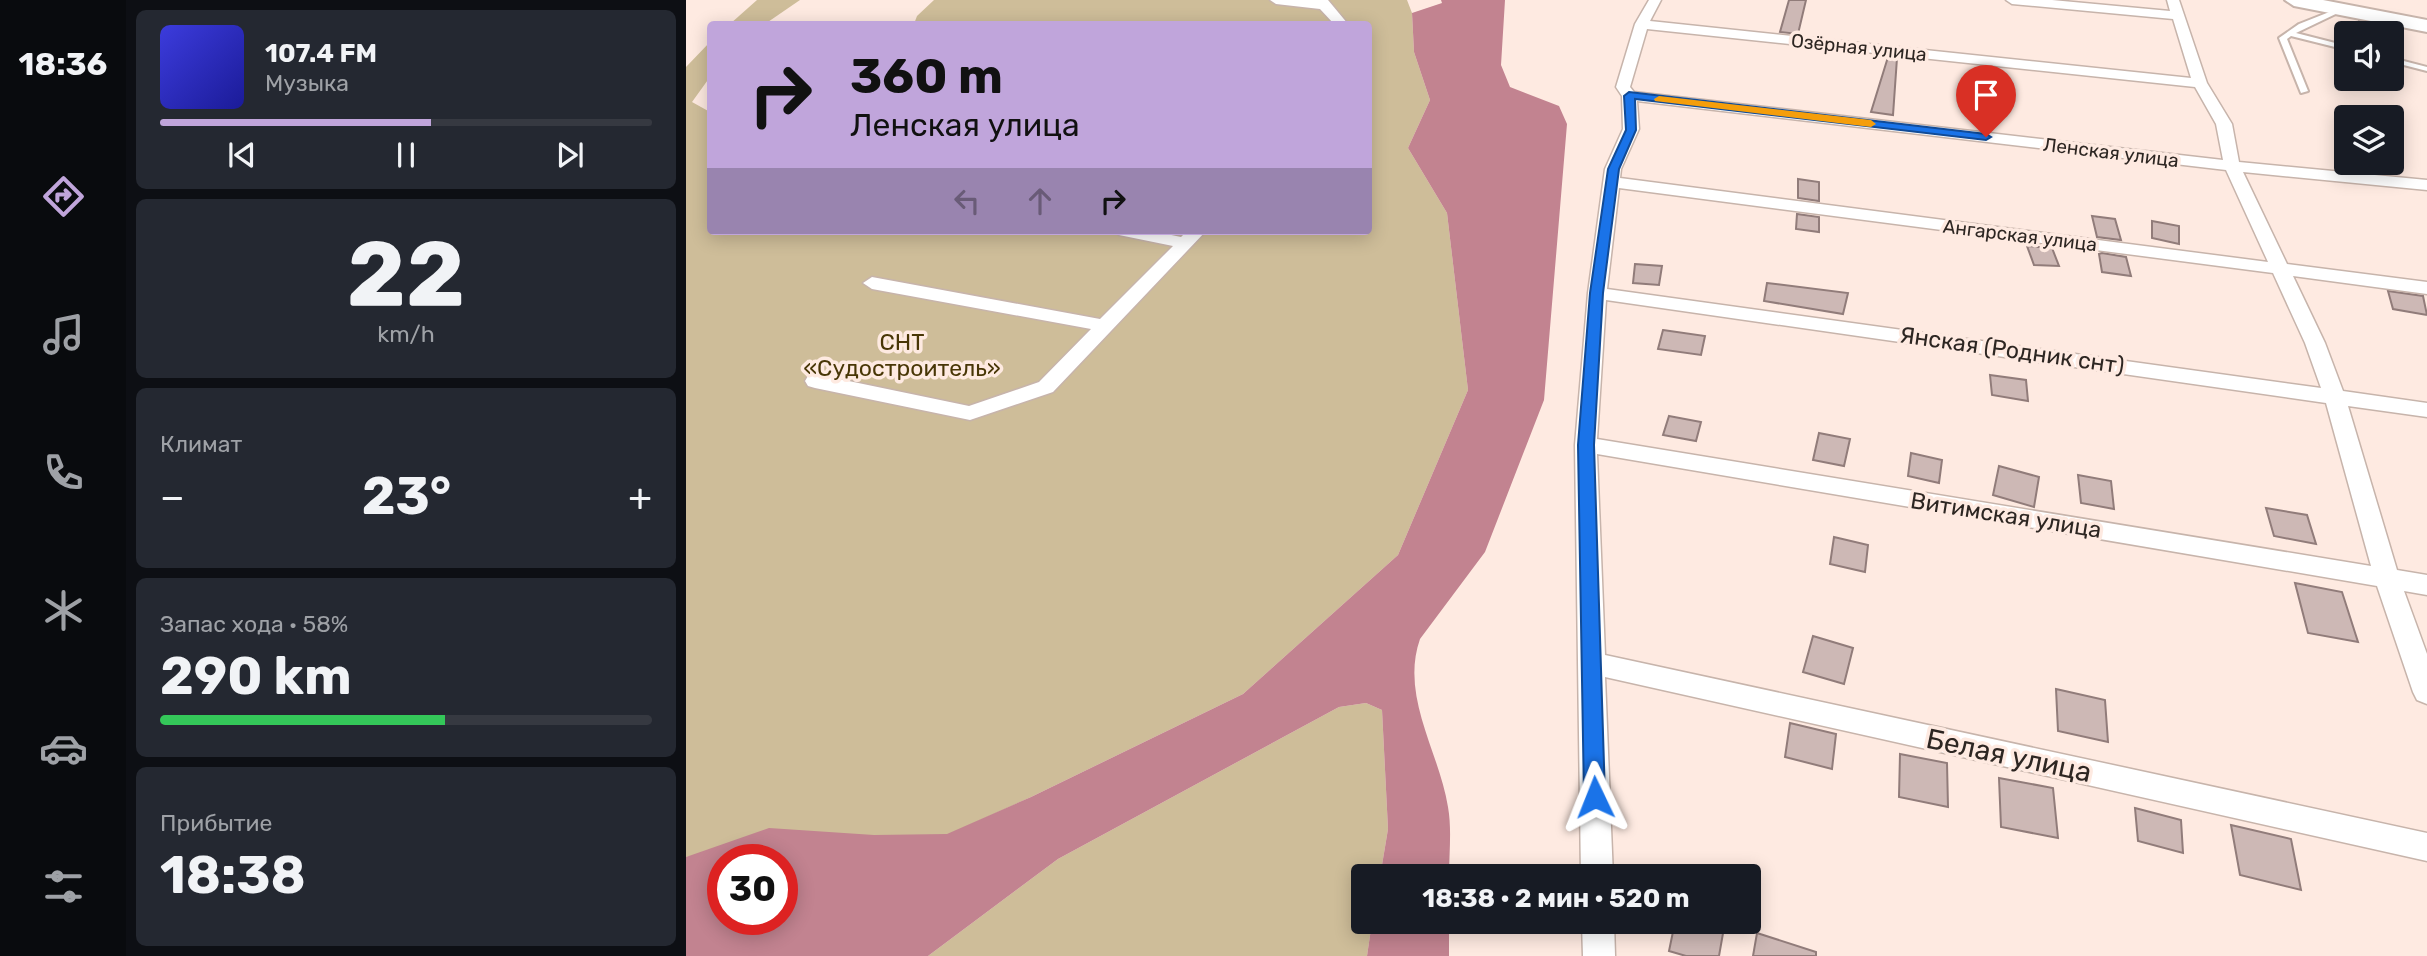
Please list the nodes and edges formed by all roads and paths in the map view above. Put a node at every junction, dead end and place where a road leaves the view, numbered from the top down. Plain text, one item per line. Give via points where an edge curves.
1 (1276, 0) edge
2 (1655, 0) edge
3 (2012, 0) edge
4 (2294, 0) edge
5 (1323, 3) edge
6 (2176, 8) edge
7 (2342, 9) junction
8 (1338, 21) edge
9 (1642, 24) junction
10 (2427, 26) edge
11 (2290, 34) junction
12 (2334, 45) edge
13 (2404, 63) edge
14 (2427, 69) edge
15 (2200, 83) junction
16 (2304, 91) dead end
17 (1629, 96) junction
18 (2232, 166) junction
19 (1614, 182) junction
20 (2427, 185) edge
21 (1169, 235) edge
22 (1191, 237) edge
23 (2280, 269) junction
24 (872, 283) dead end
25 (2427, 288) edge
26 (1597, 293) junction
27 (1105, 326) junction
28 (815, 381) dead end
29 (2334, 395) junction
30 (2427, 410) edge
31 (1586, 445) junction
32 (2387, 578) junction
33 (2427, 585) edge
34 (1590, 663) junction
35 (2427, 692) edge
36 (2427, 847) edge
37 (1597, 864) edge
38 (1598, 934) edge
39 (1599, 956) edge

1 - 5 street
2 - 9 street
3 - 6 street
4 - 7 street
5 - 8 street
6 - 15 street
7 - 10 street
7 - 11 lane
9 - 15 street, Озёрная улица
9 - 17 street via 1623,87
11 - 12 lane
11 - 16 lane via 2284,38
13 - 14 lane
15 - 18 street via 2224,124
17 - 18 street, Ленская улица
17 - 19 street via 1631,130 1613,169
18 - 20 street, Ленская улица
18 - 23 street
19 - 23 street, Ангарская улица
19 - 26 street
21 - 22 street
22 - 27 street
23 - 25 street, Ангарская улица
23 - 29 street
24 - 27 street
26 - 29 street, Янская (Родник снт)
26 - 31 street
27 - 28 street via 1046,387 970,413
29 - 30 street, Янская (Родник снт)
29 - 32 street
31 - 32 street, Витимская улица
31 - 34 street
32 - 33 street, Витимская улица
32 - 35 street
34 - 36 street, Белая улица
34 - 37 street
38 - 39 street

